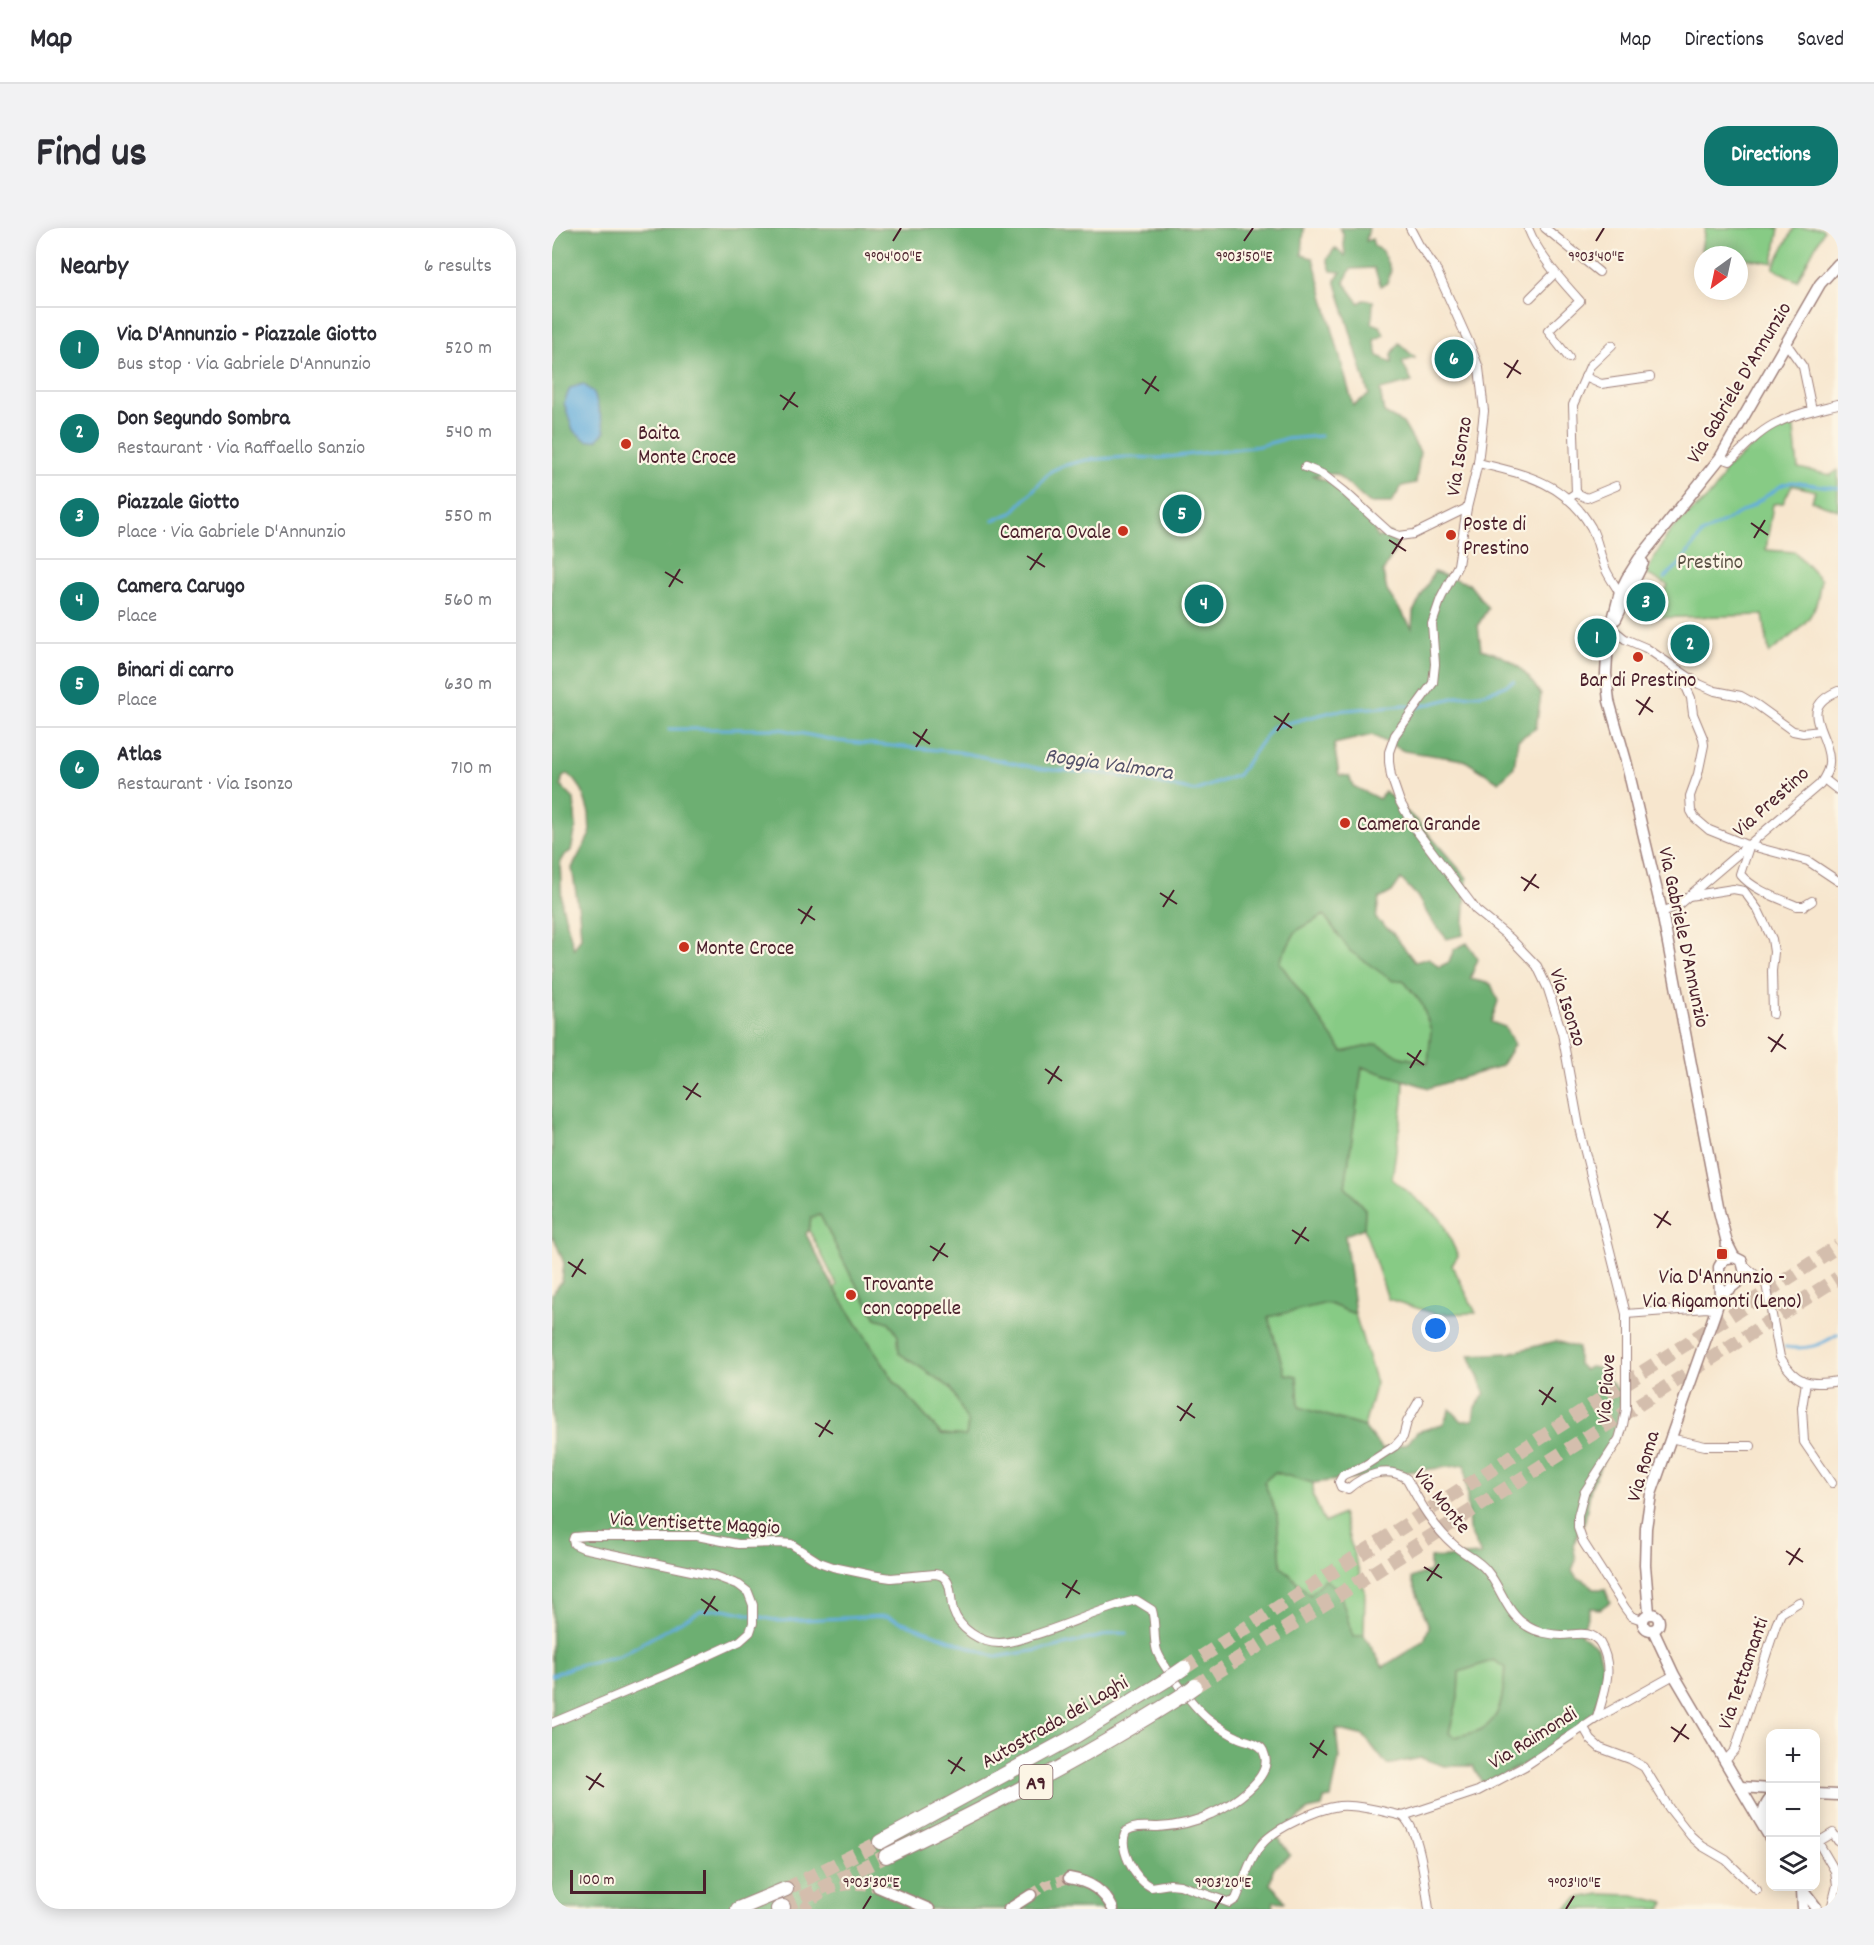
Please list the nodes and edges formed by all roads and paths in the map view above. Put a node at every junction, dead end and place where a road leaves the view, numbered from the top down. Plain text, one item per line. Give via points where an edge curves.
1 (1410, 228) edge
2 (1528, 228) edge
3 (1545, 228) edge
4 (1838, 264) edge
5 (1599, 272) dead end
6 (1555, 273) junction
7 (1530, 298) dead end
8 (1786, 343) junction
9 (1612, 345) dead end
10 (1569, 358) dead end
11 (1585, 377) junction
12 (1650, 377) dead end
13 (1838, 405) edge
14 (1812, 410) junction
15 (1720, 458) junction
16 (1478, 463) junction
17 (1305, 467) dead end
18 (1616, 486) dead end
19 (1576, 493) junction
20 (1567, 499) junction
21 (1467, 508) junction
22 (1648, 549) junction
23 (1610, 577) junction
24 (1627, 578) junction
25 (1620, 592) junction
26 (1618, 611) junction
27 (1610, 632) junction
28 (1679, 671) junction
29 (1838, 691) edge
30 (1820, 731) junction
31 (1824, 779) junction
32 (1838, 790) edge
33 (1749, 846) junction
34 (1838, 881) edge
35 (1687, 896) junction
36 (1812, 902) dead end
37 (1662, 912) junction
38 (1773, 1014) dead end
39 (1580, 1132) joint
40 (1729, 1258) junction
41 (1744, 1265) junction
42 (1721, 1277) junction
43 (1756, 1277) junction
44 (1739, 1281) junction
45 (1720, 1297) junction
46 (1716, 1310) junction
47 (1626, 1314) junction
48 (1838, 1381) edge
49 (1806, 1382) junction
50 (1419, 1401) dead end
51 (1670, 1438) junction
52 (1751, 1446) dead end
53 (1832, 1483) dead end
54 (1799, 1602) dead end
55 (1646, 1617) junction
56 (1185, 1668) tunnel mouth
57 (1674, 1675) junction
58 (1196, 1686) tunnel mouth
59 (1597, 1718) junction
60 (552, 1723) edge
61 (1583, 1726) junction
62 (1725, 1761) junction
63 (1741, 1787) junction
64 (1766, 1789) edge
65 (1820, 1794) edge
66 (1838, 1795) edge
67 (1766, 1804) edge
68 (1403, 1816) junction
69 (1766, 1825) edge
70 (1766, 1830) edge
71 (1838, 1841) edge
72 (880, 1842) tunnel mouth
73 (886, 1856) tunnel mouth
74 (1069, 1878) tunnel mouth
75 (878, 1887) tunnel mouth
76 (786, 1889) tunnel mouth
77 (1757, 1890) dead end
78 (1801, 1891) edge
79 (1803, 1891) edge
80 (1031, 1895) tunnel mouth
81 (1817, 1908) edge
82 (738, 1909) edge
83 (929, 1909) edge
84 (1009, 1909) edge
85 (1113, 1909) edge
86 (1429, 1909) edge
87 (1803, 1909) edge
88 (1831, 1909) edge

1 - 16 street, Via Isonzo via 1455,307 1479,368 1484,411
2 - 6 street
3 - 5 street
4 - 8 main road, Via Gabriele D'Annunzio via 1820,284
6 - 7 street
6 - 10 street via 1580,301 1548,331
8 - 14 street via 1803,367
8 - 15 main road, Via Gabriele D'Annunzio
9 - 11 street via 1590,366
11 - 12 street via 1601,384
11 - 19 street via 1573,405
13 - 14 street
14 - 15 street via 1777,422 1730,461
15 - 22 main road, Via Gabriele D'Annunzio
16 - 20 street via 1552,486
16 - 21 street, Via Isonzo
17 - 21 street via 1322,474 1389,532 1399,536 1414,534
18 - 19 street via 1587,498
19 - 20 street
20 - 23 street via 1591,528
21 - 39 street, Via Isonzo via 1458,565 1432,624 1433,682 1391,743 1391,776 1416,830 1461,891 1537,966 1562,1033
22 - 24 main road, Via Gabriele D'Annunzio
22 - 26 main road, Via Gabriele D'Annunzio
23 - 24 street via 1618,582
23 - 25 street
23 - 26 street
24 - 25 main road, Via Gabriele D'Annunzio
25 - 26 main road, Via Gabriele D'Annunzio
26 - 27 main road, Via Gabriele D'Annunzio
27 - 28 street via 1646,648
27 - 37 main road, Via Gabriele D'Annunzio via 1606,674 1609,701
28 - 30 street via 1707,688 1741,696 1793,732
28 - 33 street via 1704,745 1690,796 1690,811 1708,830
29 - 30 street, Via Prestino via 1823,699 1818,707
30 - 31 street, Via Prestino via 1829,758
31 - 32 street
31 - 33 street, Via Prestino
33 - 34 street via 1808,861
33 - 35 street, Via Prestino
33 - 36 street via 1740,874 1745,880 1797,906
35 - 37 street, Via Prestino via 1677,906
35 - 38 street via 1733,889 1744,891 1749,897 1772,939
37 - 40 main road, Via Gabriele D'Annunzio
39 - 47 street, Via Piave
40 - 41 main road
40 - 42 main road via 1719,1267
41 - 43 street
41 - 44 main road via 1745,1273
42 - 44 main road via 1728,1282
42 - 45 main road
43 - 44 street
43 - 49 street via 1766,1284 1780,1357 1787,1368
44 - 45 main road
45 - 46 main road
46 - 47 street
46 - 51 main road, Via Roma
47 - 55 street, Via Piave via 1623,1425 1619,1439 1584,1493 1578,1522 1584,1542 1631,1616
48 - 49 street via 1818,1385
49 - 53 street via 1802,1408 1804,1442
50 - 59 street, Via Monte via 1395,1446 1343,1475 1341,1487 1348,1489 1376,1473 1402,1475 1434,1524 1487,1570 1503,1599 1526,1626 1550,1634 1593,1635 1600,1643 1609,1671
51 - 52 street via 1705,1446
51 - 55 main road, Via Roma via 1651,1494 1646,1528
54 - 62 street, Via Tettamanti via 1781,1613 1735,1750
55 - 57 main road via 1645,1628 1653,1630
56 - 72 highway, Autostrada dei Laghi / A9, bridge via 1040,1755
57 - 59 street, Via Raimondi
57 - 62 main road
58 - 73 highway, Autostrada dei Laghi / A9, bridge via 1091,1752
59 - 61 street, Via Raimondi
60 - 68 street, Via Ventisette Maggio via 740,1641 753,1623 753,1605 745,1589 726,1580 583,1548 574,1544 578,1536 679,1535 738,1544 780,1543 833,1567 871,1575 942,1575 950,1587 958,1622 977,1637 1000,1643 1052,1630 1136,1600 1152,1610 1162,1662 1208,1719 1260,1746 1266,1764 1246,1792 1209,1815 1185,1824 1140,1826 1126,1831 1126,1853 1143,1882 1151,1887 1180,1885 1230,1903 1236,1899 1256,1851 1278,1831 1339,1806
61 - 68 street, Via Raimondi via 1526,1766 1475,1793
61 - 77 street via 1600,1748 1644,1767 1691,1836 1726,1860
62 - 63 main road
63 - 64 main road
63 - 70 main road
65 - 66 main road
67 - 69 main road
68 - 86 street via 1412,1828 1419,1853
71 - 88 street via 1833,1833 1818,1842 1835,1871
74 - 85 main road via 1098,1888
75 - 83 main road
76 - 82 highway
78 - 87 main road
79 - 81 main road
80 - 84 main road

